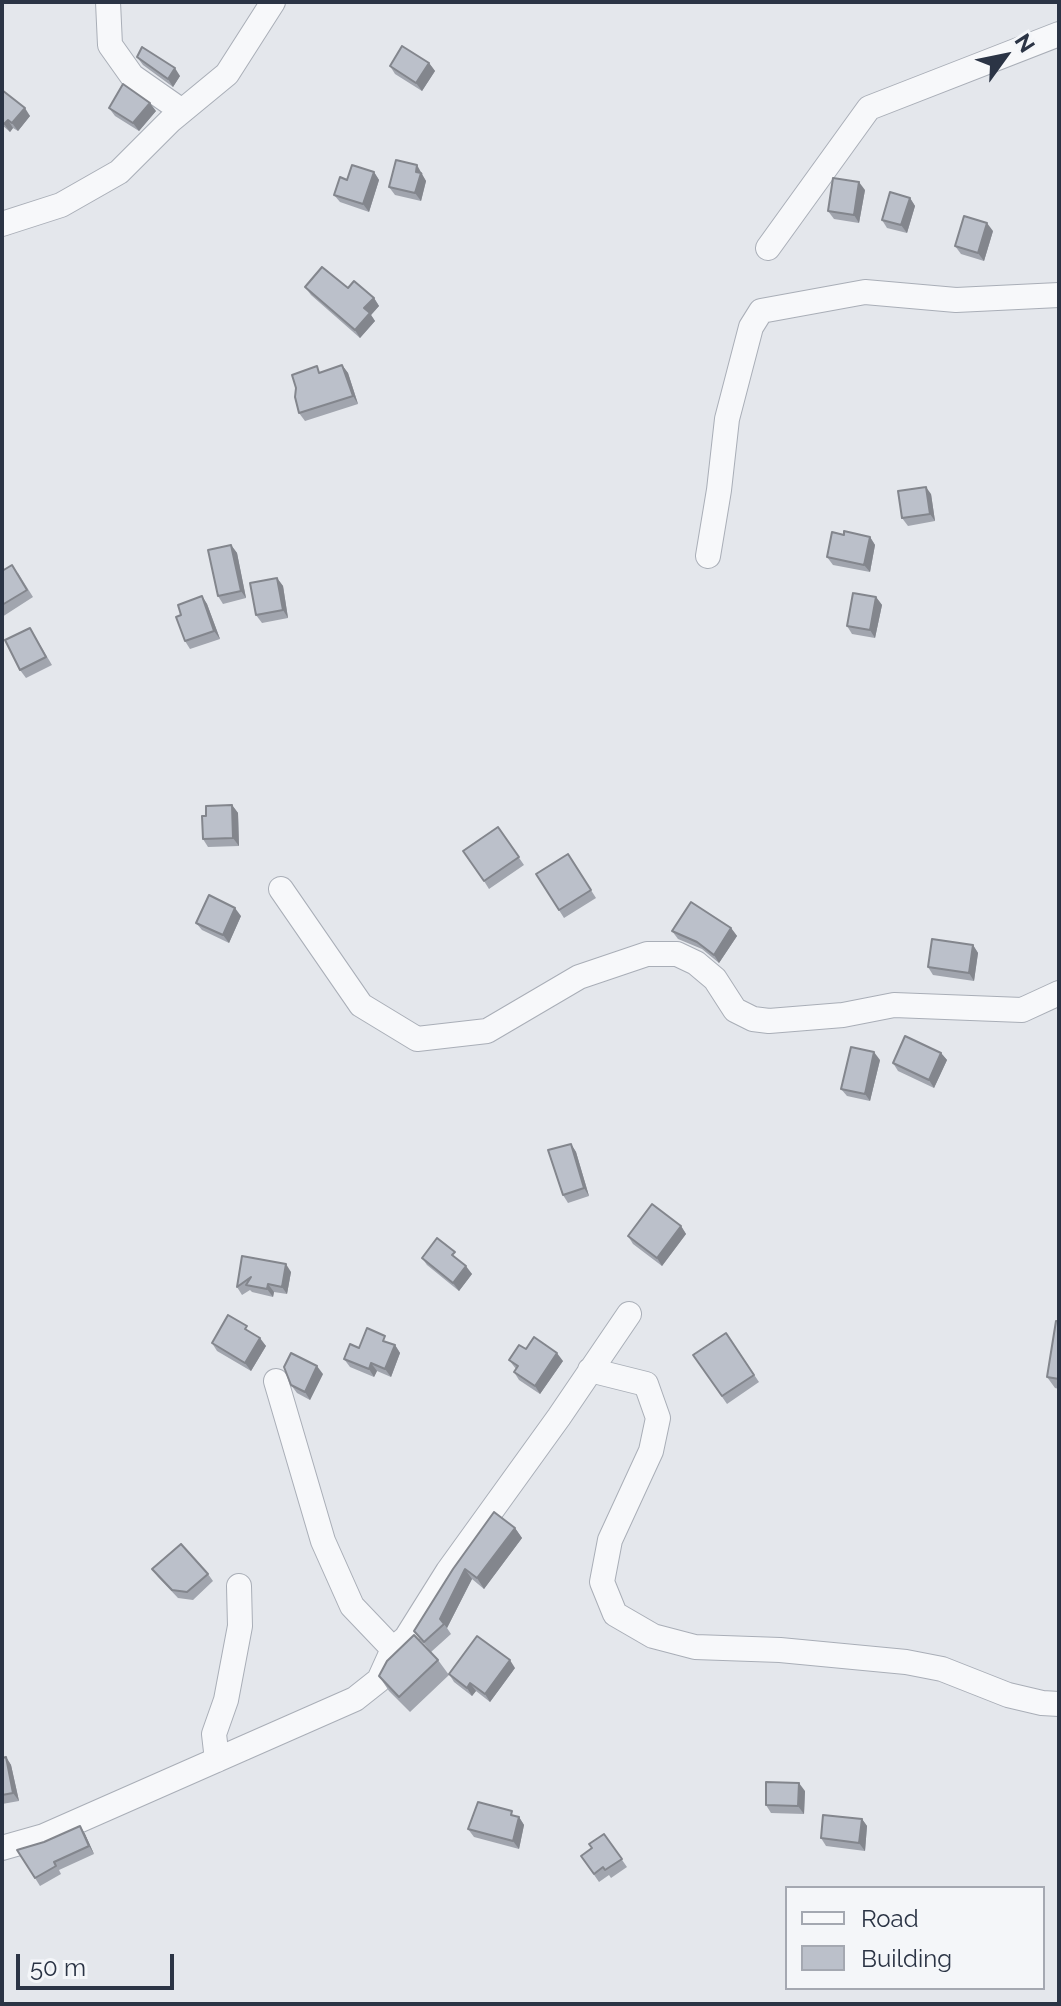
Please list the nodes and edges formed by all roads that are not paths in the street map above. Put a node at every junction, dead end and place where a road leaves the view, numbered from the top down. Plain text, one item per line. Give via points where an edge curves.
1 (108, 2) edge
2 (273, 2) edge
3 (1059, 34) edge
4 (182, 111) junction
5 (2, 224) edge
6 (768, 248) dead end
7 (1059, 295) edge
8 (708, 556) dead end
9 (281, 889) dead end
10 (1059, 993) edge
11 (629, 1314) dead end
12 (590, 1370) junction
13 (276, 1381) dead end
14 (239, 1586) dead end
15 (393, 1649) junction
16 (1059, 1704) edge
17 (217, 1760) junction
18 (2, 1848) edge

1 - 4 street via 110,45 132,76
2 - 4 street via 227,74
3 - 6 street via 869,108
4 - 5 street via 119,172 61,205
7 - 8 street via 956,300 865,292 761,311 751,327 727,419
9 - 10 street via 361,1005 417,1039 487,1031 579,977 647,954 677,954 696,963 715,979 735,1010 769,1021 894,1005 1022,1010
11 - 12 street
12 - 15 street via 406,1638
12 - 16 street via 646,1384 658,1418 651,1451 610,1540 602,1582 615,1614 653,1636 695,1647 906,1662 942,1669 1008,1695
13 - 15 street via 323,1541 352,1606
14 - 17 street via 240,1626 214,1734
15 - 17 street via 379,1680 355,1699
17 - 18 street via 44,1836

